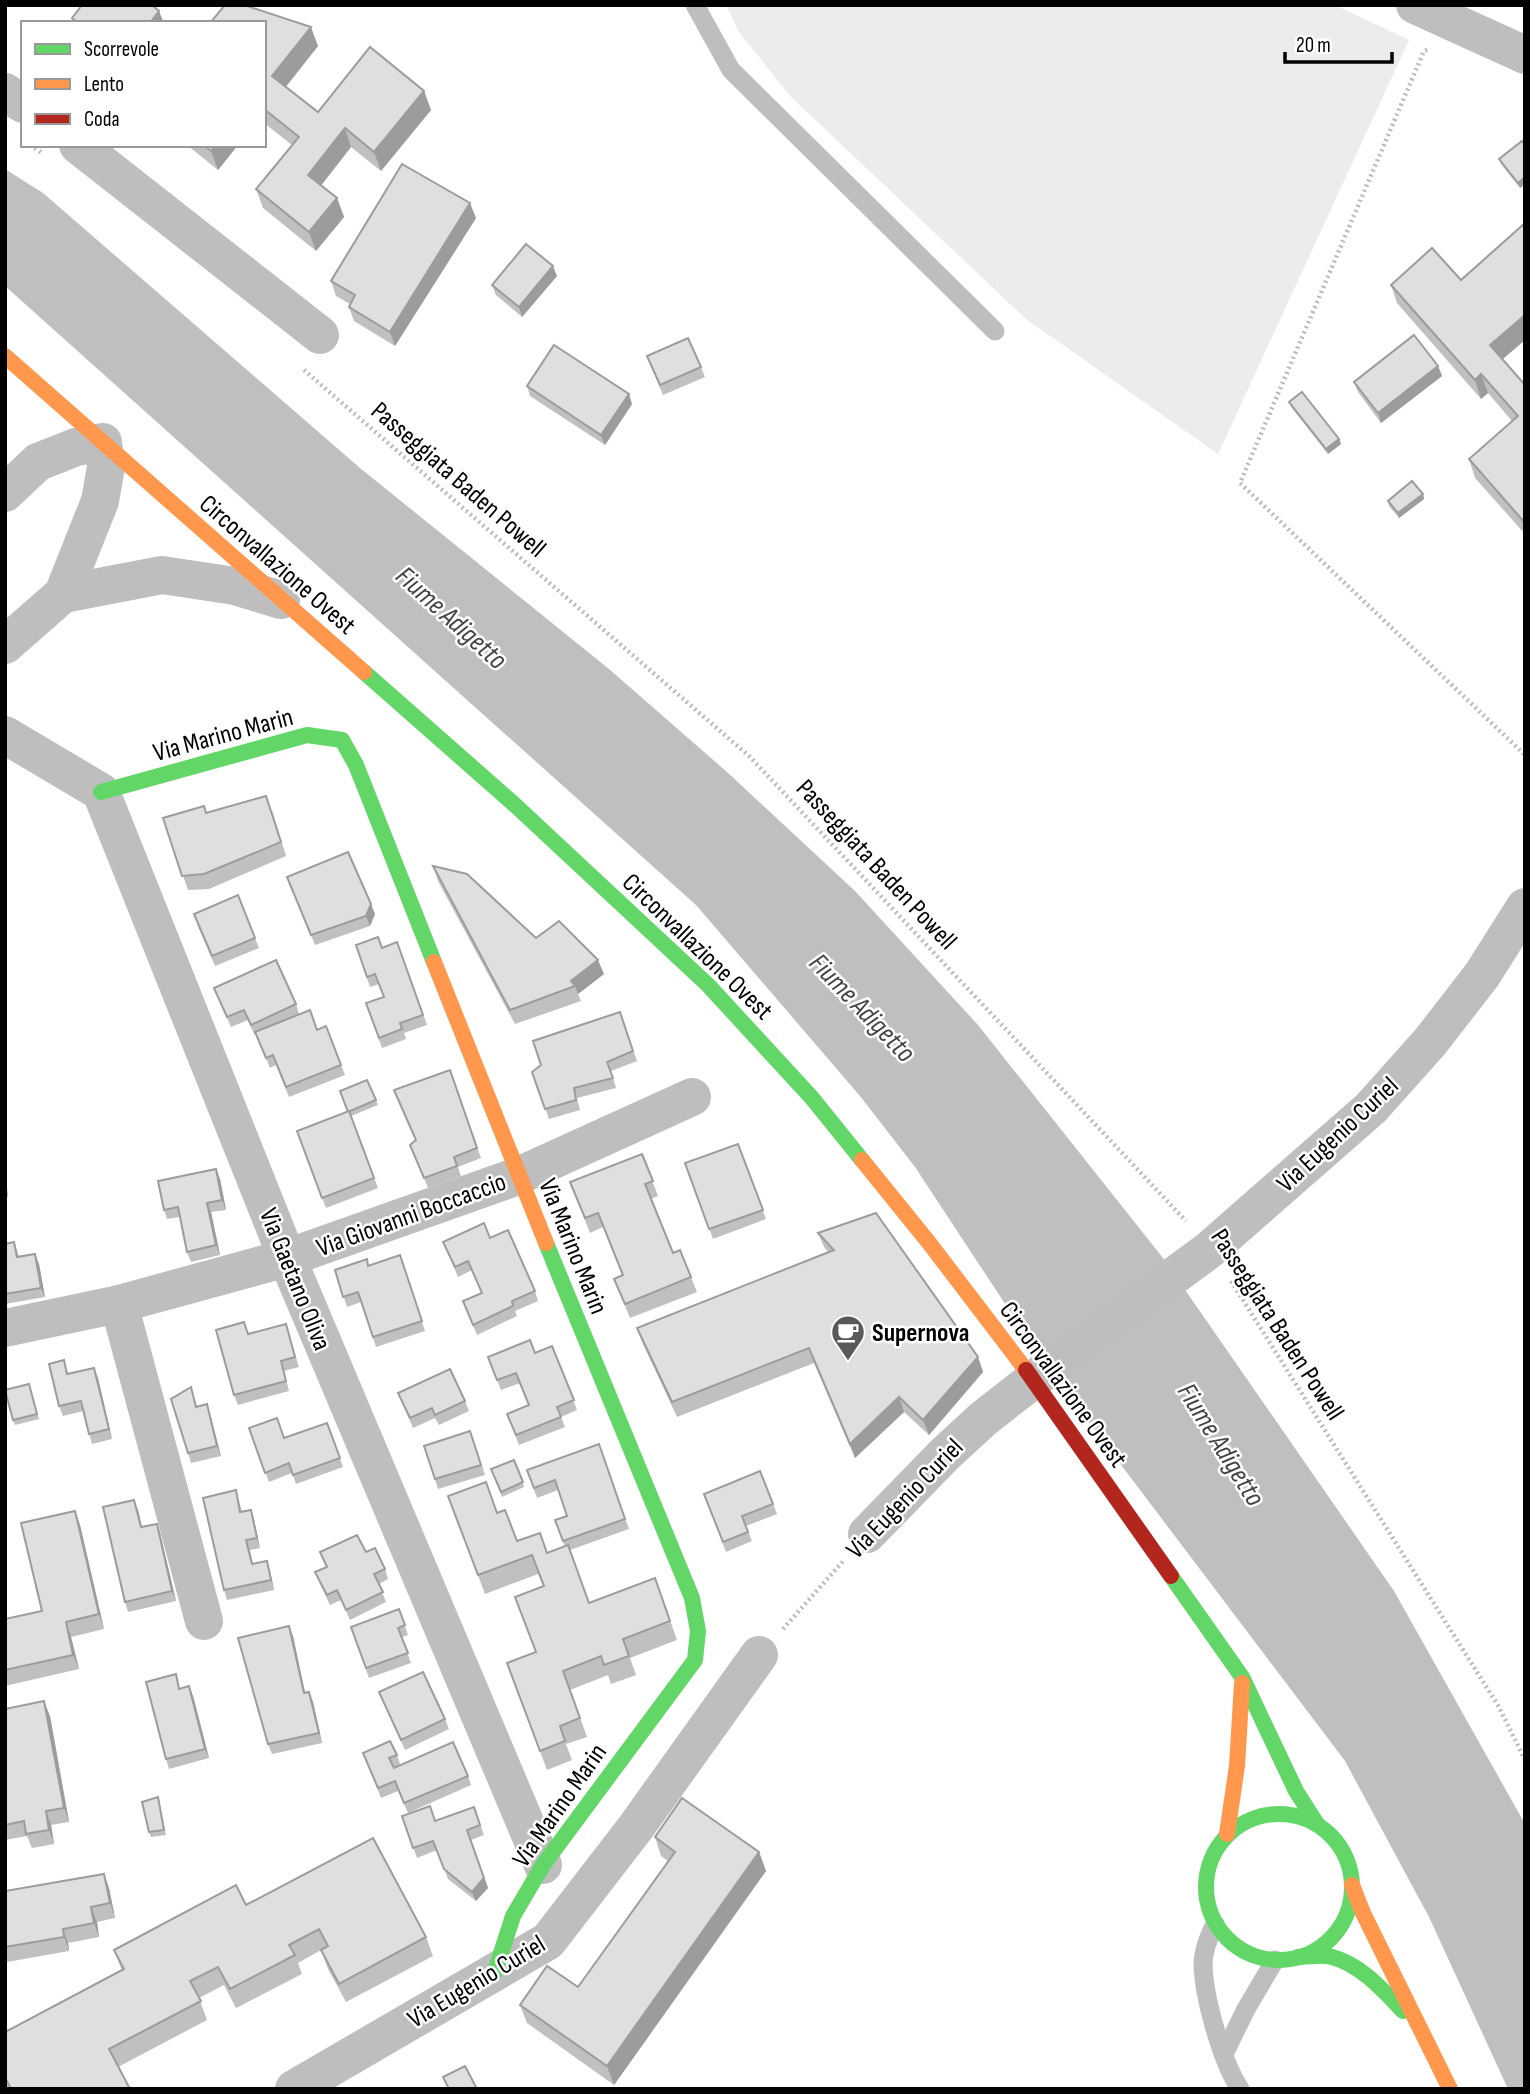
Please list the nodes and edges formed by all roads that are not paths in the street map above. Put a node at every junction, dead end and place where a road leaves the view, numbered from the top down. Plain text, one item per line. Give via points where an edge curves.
1 (695, 5) edge
2 (1415, 5) edge
3 (1525, 55) edge
4 (5, 92) edge
5 (21, 103) edge
6 (66, 153) edge
7 (995, 331) dead end
8 (320, 335) dead end
9 (5, 356) edge
10 (103, 443) junction
11 (5, 494) edge
12 (63, 594) junction
13 (281, 600) junction
14 (5, 645) edge
15 (5, 736) edge
16 (101, 792) junction
17 (1525, 906) edge
18 (692, 1097) dead end
19 (518, 1176) junction
20 (287, 1258) junction
21 (119, 1304) junction
22 (5, 1328) edge
23 (1040, 1375) junction
24 (867, 1534) road end
25 (204, 1621) dead end
26 (759, 1655) road end
27 (1242, 1677) junction
28 (1317, 1824) junction
29 (1227, 1834) junction
30 (543, 1865) junction
31 (1352, 1885) junction
32 (1215, 1924) junction
33 (1298, 1957) junction
34 (1275, 1960) junction
35 (495, 1972) junction
36 (1423, 2033) junction
37 (1224, 2054) junction
38 (294, 2089) edge
39 (1240, 2089) edge
40 (1450, 2089) edge

1 - 7 lane via 731,70
2 - 3 street
4 - 5 street
6 - 8 street
9 - 10 main road, Circonvallazione Ovest
10 - 11 street via 76,447 38,462
10 - 12 street via 106,467 100,501
10 - 13 main road, Circonvallazione Ovest
12 - 13 street via 162,575 235,586
12 - 14 street
13 - 23 main road, Circonvallazione Ovest via 515,805 708,985 812,1098
15 - 16 street
16 - 19 main road, Via Marino Marin via 307,735 342,740 356,765
16 - 20 street, Via Gaetano Oliva
17 - 23 street, Via Eugenio Curiel via 1467,994 1371,1108 1205,1252
18 - 19 street, Via Giovanni Boccaccio
19 - 20 street, Via Giovanni Boccaccio
19 - 30 main road, Via Marino Marin via 692,1598 698,1630 695,1660
20 - 21 street, Via Giovanni Boccaccio
20 - 30 street, Via Gaetano Oliva
21 - 22 street, Via Giovanni Boccaccio
21 - 25 street
23 - 24 street, Via Eugenio Curiel via 983,1419
23 - 27 main road, Circonvallazione Ovest
26 - 35 street, Via Eugenio Curiel via 548,1941
27 - 28 main road, Circonvallazione Ovest via 1296,1791
27 - 29 main road
28 - 29 main road via 1294,1815 1270,1814 1247,1820
28 - 31 main road via 1335,1840 1347,1861
29 - 32 main road via 1213,1853 1206,1877 1206,1901
30 - 35 main road, Via Marino Marin via 513,1916
31 - 33 main road via 1349,1909 1338,1930 1320,1947
31 - 36 main road
32 - 34 main road via 1230,1942 1251,1955
32 - 37 lane via 1203,1963 1208,2001
33 - 34 main road
33 - 36 main road via 1331,1957 1357,1970
34 - 37 lane
35 - 38 street, Via Eugenio Curiel
36 - 40 main road
37 - 39 lane

